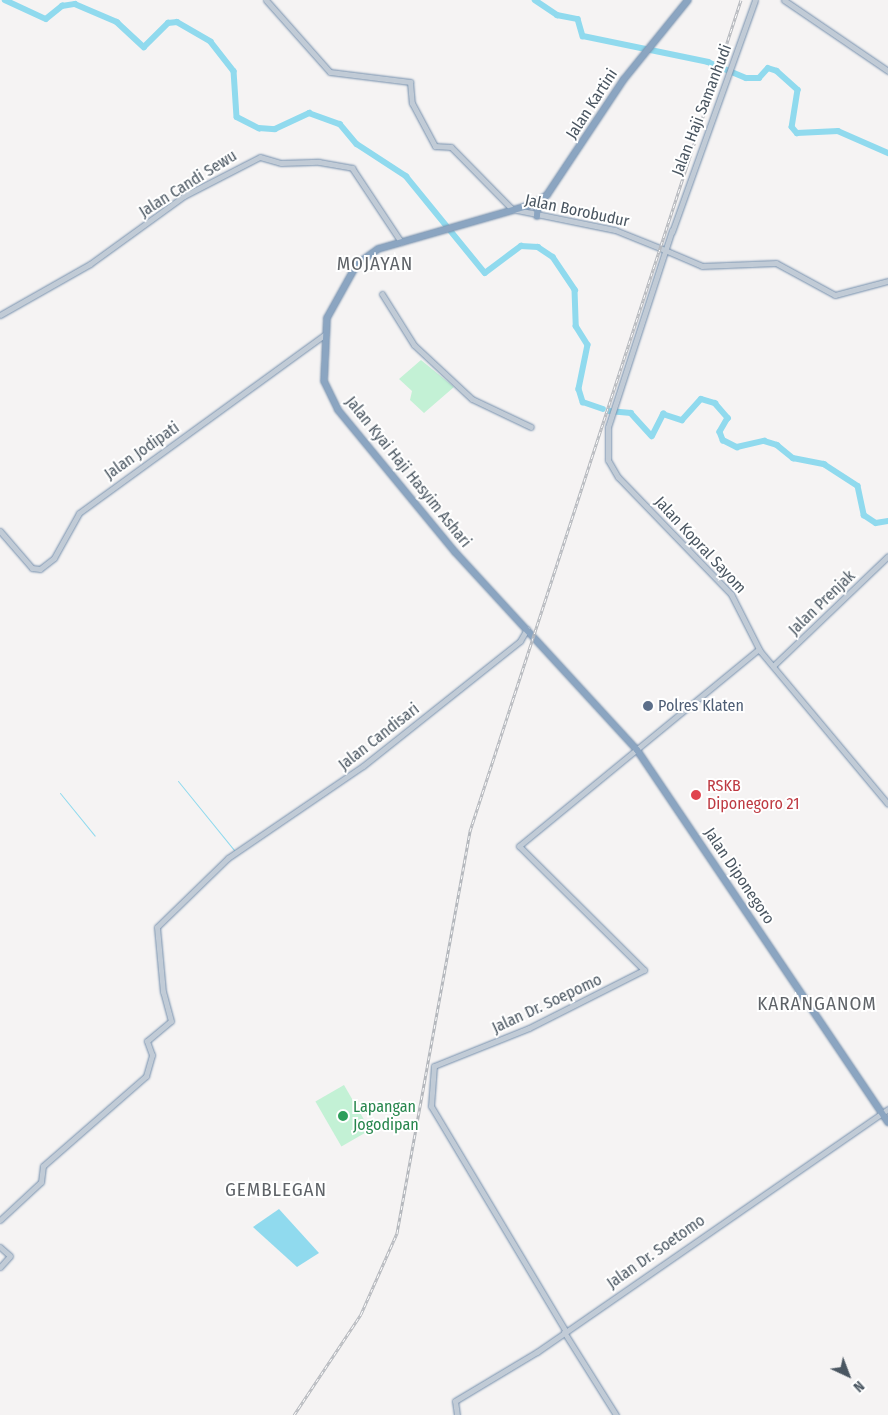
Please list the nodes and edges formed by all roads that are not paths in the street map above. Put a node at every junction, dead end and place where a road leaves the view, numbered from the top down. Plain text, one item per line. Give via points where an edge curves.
1 (266, 0) edge
2 (688, 0) edge
3 (755, 0) edge
4 (784, 0) edge
5 (888, 71) edge
6 (541, 200) junction
7 (512, 209) junction
8 (537, 216) junction
9 (402, 242) junction
10 (666, 250) junction
11 (883, 281) edge
12 (382, 294) dead end
13 (0, 315) edge
14 (324, 336) junction
15 (530, 426) dead end
16 (0, 531) edge
17 (888, 556) edge
18 (527, 629) junction
19 (532, 635) joint
20 (758, 649) junction
21 (773, 666) junction
22 (637, 750) junction
23 (888, 804) edge
24 (888, 1109) edge
25 (882, 1114) junction
26 (888, 1122) edge
27 (0, 1220) edge
28 (0, 1247) edge
29 (0, 1267) edge
30 (565, 1331) junction
31 (457, 1415) edge
32 (616, 1415) edge

1 - 7 street via 326,69 410,82 410,97 435,146 451,146
2 - 6 highway, Jalan Kartini via 616,90 555,188
3 - 10 street, Jalan Haji Samanhudi
4 - 5 street
6 - 7 highway, Jalan Kartini
6 - 8 highway via 534,207
7 - 8 street, Jalan Borobudur
7 - 9 highway, Jalan Kyai Haji Hasyim Ashari
8 - 10 street, Jalan Borobudur via 618,231
9 - 13 street, Jalan Candi Sewu via 352,168 319,162 281,163 260,156 191,192 90,264 59,278
9 - 14 highway, Jalan Kyai Haji Hasyim Ashari via 371,252 354,268 331,310
10 - 11 street, Jalan Borobudur via 702,266 776,262 835,295
10 - 20 street, Jalan Kopral Sayom via 604,445 613,470 731,594
12 - 15 street via 414,345 472,399
14 - 16 street, Jalan Jodipati via 79,514 54,558 40,569 32,568
14 - 18 highway, Jalan Kyai Haji Hasyim Ashari via 322,371 335,405 462,560
17 - 21 street, Jalan Prenjak
18 - 19 highway, Jalan Kyai Haji Hasyim Ashari
18 - 27 street, Jalan Candisari via 520,641 364,766 228,858 157,927 163,992 171,1020 147,1041 152,1055 146,1076 42,1166 41,1182
19 - 22 highway, Jalan Diponegoro
20 - 21 street, Jalan Kopral Sayom
20 - 22 street
21 - 23 street, Jalan Kopral Sayom
22 - 25 highway, Jalan Diponegoro
22 - 30 street, Jalan Dr. Soepomo via 519,846 644,970 529,1028 434,1066 429,1096
24 - 25 street, Jalan Dr. Soetomo
25 - 26 highway, Jalan Diponegoro
25 - 30 street, Jalan Dr. Soetomo
28 - 29 street via 10,1256
30 - 31 street, Jalan Dr. Soetomo via 455,1401
30 - 32 street

